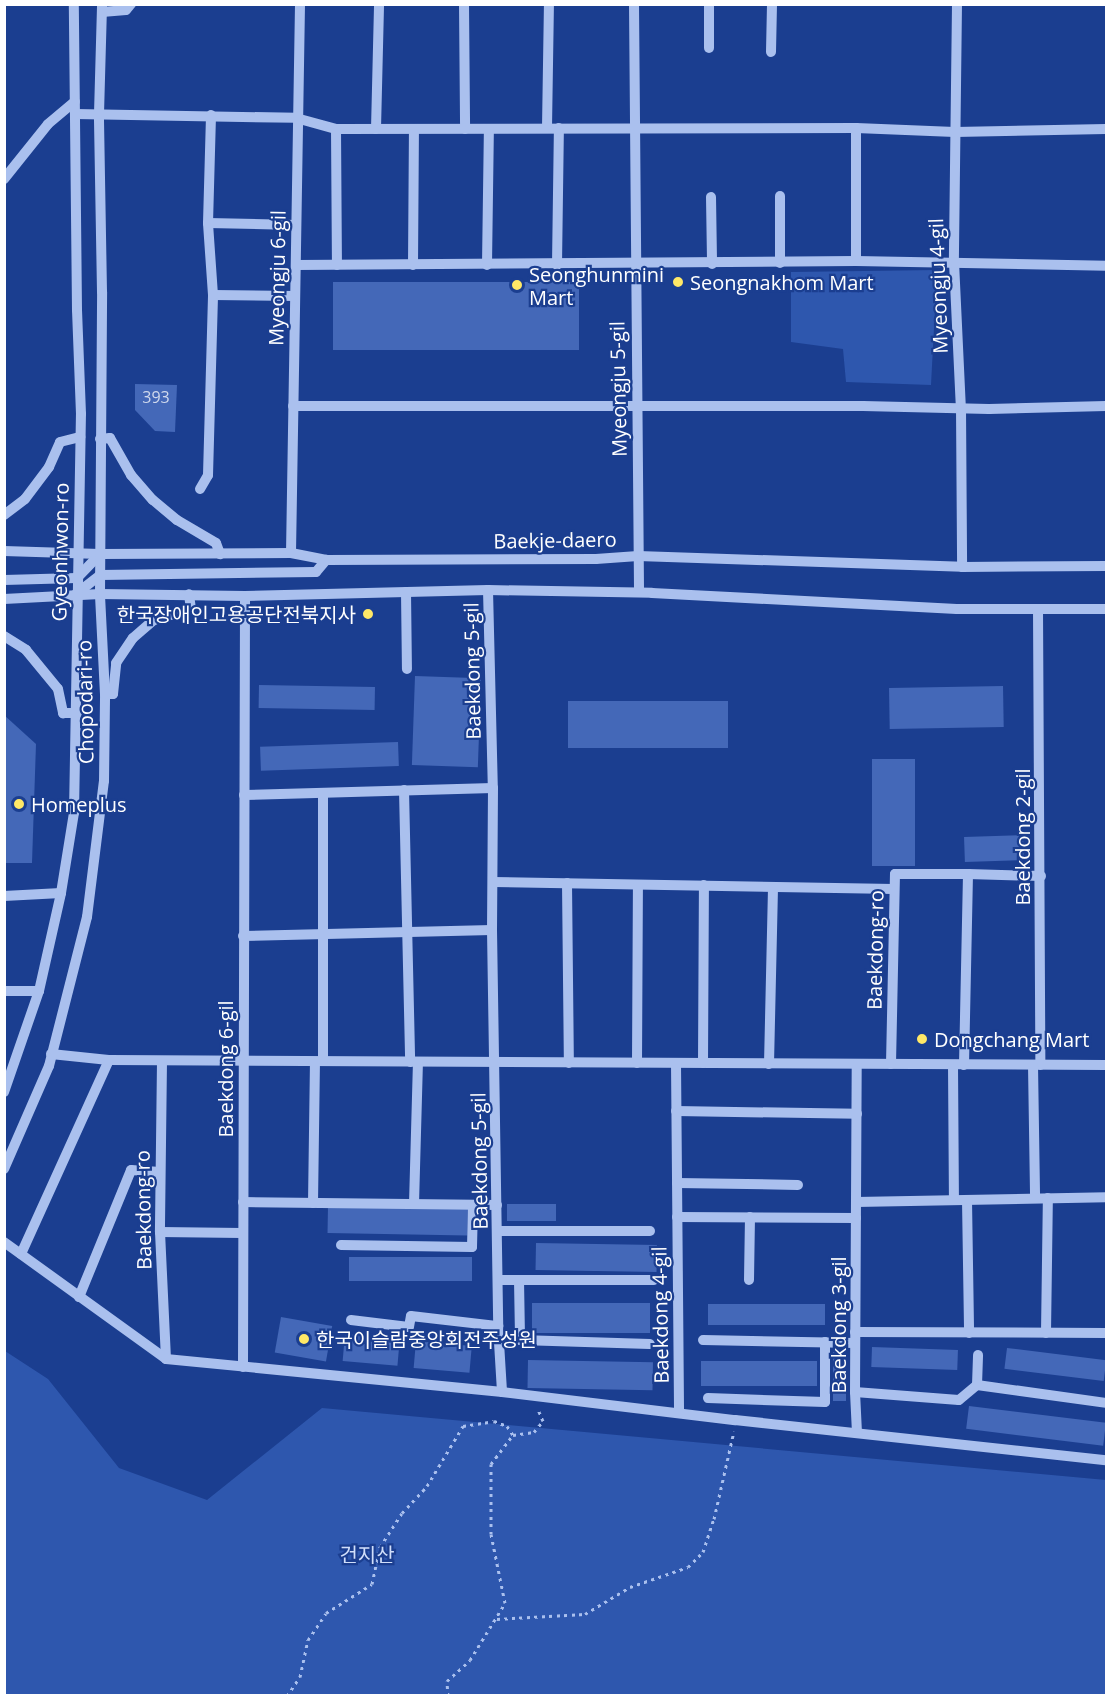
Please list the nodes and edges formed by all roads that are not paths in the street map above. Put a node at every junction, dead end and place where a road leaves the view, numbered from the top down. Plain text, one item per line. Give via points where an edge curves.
1 (74, 4) edge
2 (131, 4) edge
3 (300, 4) edge
4 (379, 4) edge
5 (464, 4) edge
6 (549, 4) edge
7 (634, 4) edge
8 (709, 4) edge
9 (772, 4) edge
10 (957, 4) edge
11 (102, 8) edge
12 (709, 48) dead end
13 (771, 52) dead end
14 (75, 101) junction
15 (75, 114) junction
16 (99, 114) junction
17 (211, 115) junction
18 (296, 118) junction
19 (547, 128) junction
20 (559, 128) junction
21 (634, 128) junction
22 (856, 128) junction
23 (336, 129) junction
24 (376, 129) junction
25 (414, 129) junction
26 (465, 129) junction
27 (489, 129) junction
28 (1107, 129) edge
29 (955, 132) junction
30 (4, 179) edge
31 (780, 196) dead end
32 (711, 197) dead end
33 (208, 223) junction
34 (296, 225) junction
35 (856, 261) junction
36 (954, 262) junction
37 (780, 263) junction
38 (712, 264) junction
39 (296, 265) junction
40 (337, 265) junction
41 (413, 265) junction
42 (487, 265) junction
43 (557, 265) junction
44 (635, 265) junction
45 (1107, 266) edge
46 (213, 295) junction
47 (295, 296) junction
48 (635, 405) junction
49 (293, 406) junction
50 (1107, 406) edge
51 (961, 408) junction
52 (80, 437) junction
53 (100, 440) junction
54 (200, 489) dead end
55 (4, 514) edge
56 (4, 551) edge
57 (78, 552) junction
58 (291, 553) junction
59 (100, 554) junction
60 (220, 554) junction
61 (638, 556) junction
62 (326, 560) junction
63 (1107, 566) edge
64 (962, 567) junction
65 (100, 575) junction
66 (77, 578) junction
67 (4, 580) edge
68 (488, 590) junction
69 (406, 592) junction
70 (639, 592) junction
71 (76, 594) junction
72 (100, 594) junction
73 (189, 594) junction
74 (245, 597) junction
75 (4, 599) edge
76 (1038, 609) junction
77 (1107, 609) edge
78 (4, 636) edge
79 (406, 669) dead end
80 (105, 694) junction
81 (77, 712) junction
82 (493, 788) junction
83 (404, 790) junction
84 (323, 793) junction
85 (244, 795) junction
86 (968, 874) junction
87 (1041, 876) junction
88 (494, 882) junction
89 (567, 883) junction
90 (638, 885) junction
91 (704, 885) junction
92 (773, 887) junction
93 (894, 889) junction
94 (61, 893) junction
95 (4, 896) edge
96 (492, 930) junction
97 (407, 932) junction
98 (323, 934) junction
99 (243, 936) junction
100 (4, 991) edge
101 (39, 991) junction
102 (51, 1054) junction
103 (109, 1060) junction
104 (162, 1060) junction
105 (243, 1061) junction
106 (319, 1061) junction
107 (414, 1062) junction
108 (496, 1062) junction
109 (569, 1063) junction
110 (637, 1063) junction
111 (676, 1063) junction
112 (703, 1063) junction
113 (769, 1064) junction
114 (857, 1064) junction
115 (891, 1064) junction
116 (958, 1065) junction
117 (1037, 1065) junction
118 (1107, 1065) edge
119 (4, 1092) edge
120 (676, 1111) junction
121 (857, 1114) junction
122 (4, 1169) edge
123 (160, 1172) junction
124 (677, 1183) junction
125 (798, 1185) dead end
126 (1048, 1197) junction
127 (1107, 1197) edge
128 (1035, 1198) junction
129 (954, 1200) junction
130 (967, 1200) junction
131 (243, 1202) junction
132 (856, 1202) junction
133 (313, 1203) junction
134 (414, 1204) junction
135 (473, 1205) junction
136 (497, 1205) junction
137 (677, 1217) junction
138 (750, 1217) junction
139 (856, 1218) junction
140 (650, 1230) dead end
141 (497, 1231) junction
142 (160, 1232) junction
143 (242, 1233) junction
144 (4, 1242) edge
145 (341, 1245) dead end
146 (21, 1254) junction
147 (498, 1280) junction
148 (519, 1280) junction
149 (654, 1280) dead end
150 (749, 1280) dead end
151 (79, 1298) junction
152 (351, 1320) dead end
153 (498, 1326) junction
154 (969, 1333) junction
155 (1046, 1333) junction
156 (1107, 1333) edge
157 (855, 1338) junction
158 (703, 1340) dead end
159 (825, 1342) junction
160 (650, 1344) dead end
161 (978, 1355) dead end
162 (166, 1359) junction
163 (243, 1367) junction
164 (977, 1385) junction
165 (502, 1392) junction
166 (855, 1392) junction
167 (708, 1398) dead end
168 (1107, 1403) edge
169 (679, 1412) junction
170 (857, 1433) junction
171 (1107, 1460) edge

1 - 14 street, Gyeonhwon-ro
2 - 11 street via 126,10
3 - 18 street, Myeongju 6-gil
4 - 24 street
5 - 26 street
6 - 19 street
7 - 21 street, Myeongju 5-gil
8 - 12 street
9 - 13 street
10 - 29 street, Myeongju 4-gil
11 - 16 street
14 - 15 street, Gyeonhwon-ro
14 - 30 street via 48,124
15 - 16 street
15 - 52 street, Gyeonhwon-ro
16 - 17 street
16 - 53 street, Chopodari-ro
17 - 18 street
17 - 33 street
18 - 23 street
18 - 34 street, Myeongju 6-gil
19 - 20 street
19 - 27 street
20 - 21 street
20 - 43 street
21 - 22 street
21 - 44 street, Myeongju 5-gil
22 - 29 street
22 - 35 street
23 - 24 street
23 - 40 street
24 - 25 street
25 - 26 street
25 - 41 street
26 - 27 street
27 - 42 street
28 - 29 street
29 - 36 street, Myeongju 4-gil
31 - 37 street
32 - 38 street
33 - 34 street
33 - 46 street
34 - 39 street, Myeongju 6-gil
35 - 36 street
35 - 37 street
36 - 45 street
36 - 51 street, Myeongju 4-gil
37 - 38 street
38 - 44 street
39 - 40 street
39 - 47 street, Myeongju 6-gil
40 - 41 street
41 - 42 street
42 - 43 street
43 - 44 street
44 - 48 street, Myeongju 5-gil
46 - 47 street
46 - 54 street via 208,475
47 - 49 street, Myeongju 6-gil
48 - 49 street
48 - 51 street
48 - 61 street, Myeongju 5-gil
49 - 58 street, Myeongju 6-gil
50 - 51 street
51 - 64 street, Myeongju 4-gil
52 - 55 street via 60,442 49,467 25,499
52 - 57 street, Gyeonhwon-ro
53 - 59 street, Chopodari-ro
53 - 60 street via 110,438 131,475 153,500 216,543
56 - 57 street, Baekje-daero
57 - 59 street, Baekje-daero
57 - 66 street, Gyeonhwon-ro
58 - 60 street, Baekje-daero
58 - 62 street, Baekje-daero
59 - 60 street, Baekje-daero
59 - 65 street, Chopodari-ro
59 - 66 street
61 - 62 street, Baekje-daero
61 - 64 street, Baekje-daero
61 - 70 street, Myeongju 5-gil
62 - 65 street via 316,572
63 - 64 street, Baekje-daero
65 - 71 street
65 - 72 street, Chopodari-ro
66 - 67 street
66 - 71 street, Gyeonhwon-ro
68 - 69 street
68 - 70 street
68 - 82 street, Baekdong 5-gil
69 - 74 street
69 - 79 street
70 - 76 street via 957,609
71 - 72 street
71 - 75 street
71 - 81 street, Gyeonhwon-ro
72 - 73 street
72 - 80 street, Chopodari-ro
73 - 74 street
73 - 80 street via 191,609 154,620 133,638 116,663 112,694
74 - 85 street, Baekdong 6-gil
76 - 77 street
76 - 87 street, Baekdong 2-gil
78 - 81 street via 26,650 58,689 63,713
80 - 102 street, Chopodari-ro via 104,781 87,917
81 - 94 street, Gyeonhwon-ro via 74,813
82 - 83 street
82 - 88 street, Baekdong 5-gil
83 - 84 street
83 - 97 street
84 - 85 street
84 - 98 street
85 - 99 street, Baekdong 6-gil
86 - 87 street, Baekdong-ro
86 - 93 street, Baekdong-ro via 895,874
86 - 116 street
87 - 117 street, Baekdong 2-gil
88 - 89 street
88 - 96 street, Baekdong 5-gil
89 - 90 street
89 - 109 street
90 - 91 street
90 - 110 street
91 - 92 street
91 - 112 street
92 - 93 street
92 - 113 street
93 - 115 street, Baekdong-ro
94 - 95 street
94 - 101 street, Gyeonhwon-ro
96 - 97 street
96 - 108 street, Baekdong 5-gil
97 - 98 street
97 - 107 street
98 - 99 street
98 - 106 street
99 - 105 street, Baekdong 6-gil
100 - 101 street
101 - 119 street, Gyeonhwon-ro
102 - 103 street
102 - 122 street, Chopodari-ro
103 - 104 street
103 - 146 street
104 - 105 street
104 - 123 street, Baekdong-ro
105 - 106 street
105 - 131 street, Baekdong 6-gil
106 - 107 street
106 - 133 street
107 - 108 street
107 - 134 street
108 - 109 street
108 - 136 street, Baekdong 5-gil
109 - 110 street
110 - 111 street
111 - 112 street
111 - 120 street, Baekdong 4-gil
112 - 113 street
113 - 114 street
114 - 115 street
114 - 121 street, Baekdong 3-gil
115 - 116 street
116 - 117 street
116 - 129 street
117 - 118 street
117 - 128 street
120 - 121 street
120 - 124 street, Baekdong 4-gil
121 - 132 street, Baekdong 3-gil
123 - 142 street, Baekdong-ro
123 - 151 street via 132,1170
124 - 125 street
124 - 137 street, Baekdong 4-gil
126 - 127 street
126 - 128 street
126 - 155 street
128 - 130 street
129 - 130 street
129 - 132 street
130 - 154 street
131 - 133 street
131 - 143 street, Baekdong 6-gil
132 - 139 street, Baekdong 3-gil
133 - 134 street
134 - 135 street
135 - 136 street
135 - 145 street via 472,1247
136 - 141 street, Baekdong 5-gil
137 - 138 street
137 - 169 street, Baekdong 4-gil
138 - 139 street
138 - 150 street
139 - 157 street, Baekdong 3-gil
140 - 141 street
141 - 147 street, Baekdong 5-gil
142 - 143 street
142 - 162 street, Baekdong-ro
143 - 163 street, Baekdong 6-gil
144 - 146 street
146 - 151 street
147 - 148 street
147 - 153 street, Baekdong 5-gil
148 - 149 street
148 - 160 street via 520,1340
151 - 162 street
152 - 153 street via 409,1327 411,1316
153 - 165 street, Baekdong 5-gil
154 - 155 street
154 - 157 street
155 - 156 street
157 - 159 street
157 - 166 street, Baekdong 3-gil
158 - 159 street
159 - 167 street via 825,1402
161 - 164 street
162 - 163 street
163 - 165 street
164 - 166 street via 959,1400
164 - 168 street
165 - 169 street
166 - 170 street, Baekdong 3-gil
169 - 170 street
170 - 171 street

